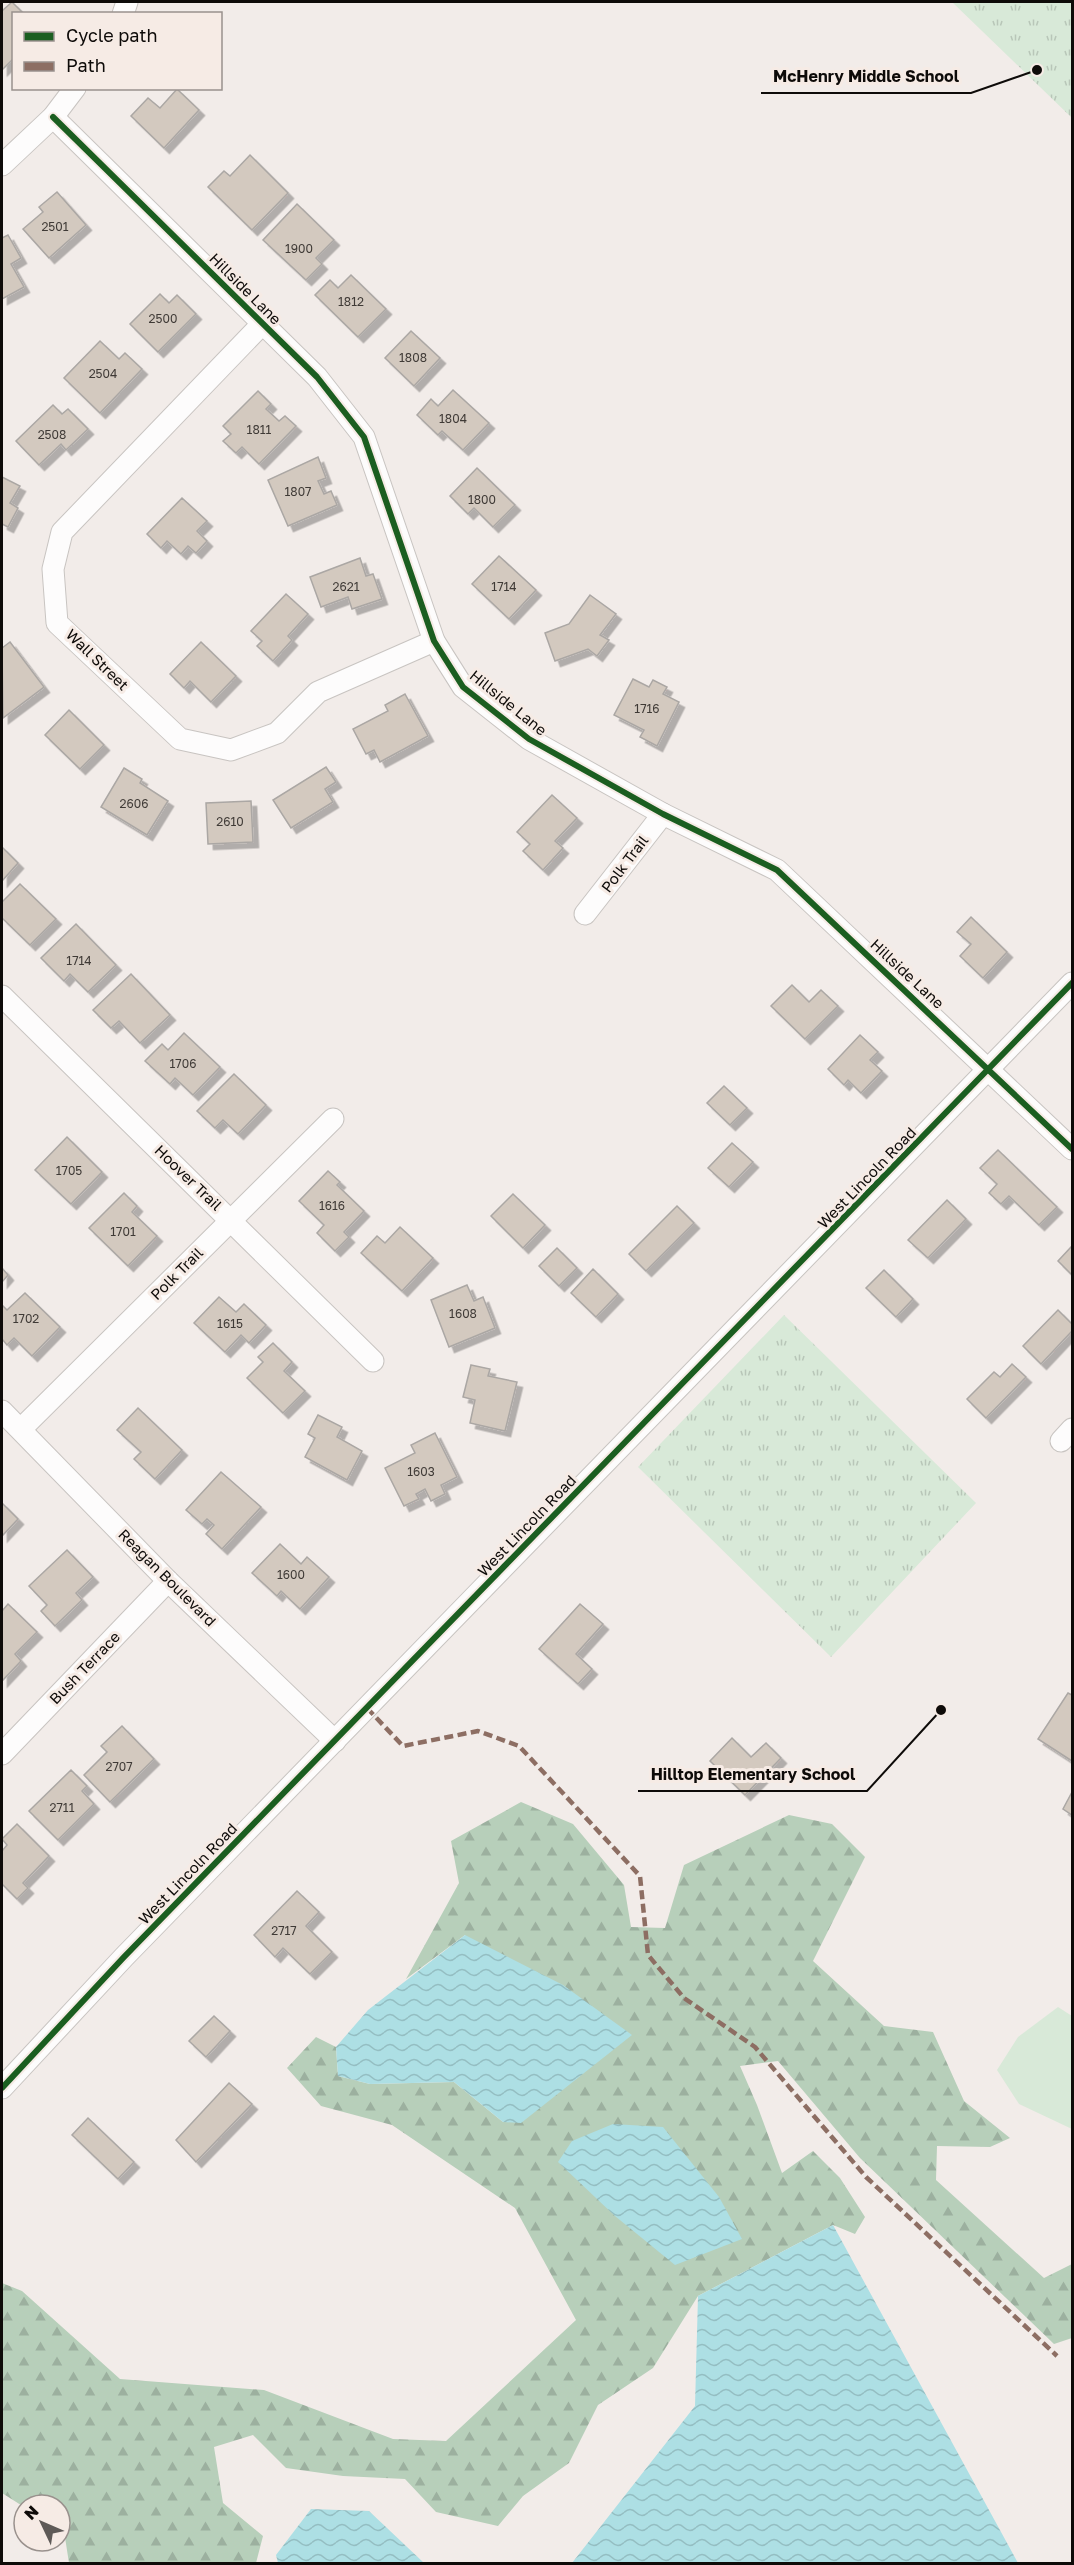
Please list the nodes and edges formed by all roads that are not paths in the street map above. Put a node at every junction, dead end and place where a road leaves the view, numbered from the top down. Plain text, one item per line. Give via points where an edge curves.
1 (73, 90) edge
2 (53, 117) junction
3 (2, 165) edge
4 (263, 323) junction
5 (434, 641) junction
6 (663, 814) junction
7 (585, 914) dead end
8 (1072, 983) edge
9 (2, 996) edge
10 (990, 1068) junction
11 (333, 1119) dead end
12 (1072, 1149) edge
13 (231, 1219) junction
14 (373, 1361) dead end
15 (2, 1411) edge
16 (21, 1429) junction
17 (168, 1581) junction
18 (335, 1741) junction
19 (2, 1754) edge
20 (2, 2088) edge

1 - 2 street
2 - 3 street
2 - 4 street, Hillside Lane
4 - 5 street, Hillside Lane via 317,377 364,437
4 - 5 street, Wall Street via 62,532 53,569 57,623 180,740 231,750 277,733 318,693
5 - 6 street, Hillside Lane via 463,687 529,739
6 - 7 street, Polk Trail
6 - 10 street, Hillside Lane via 777,870
8 - 10 street, West Lincoln Road
9 - 13 street, Hoover Trail
10 - 12 street, Hillside Lane
10 - 18 street, West Lincoln Road
11 - 13 street, Polk Trail
13 - 14 street, Hoover Trail
13 - 16 street, Polk Trail
15 - 16 street, Reagan Boulevard
16 - 17 street, Reagan Boulevard
17 - 18 street, Reagan Boulevard
17 - 19 street, Bush Terrace
18 - 20 street, West Lincoln Road

